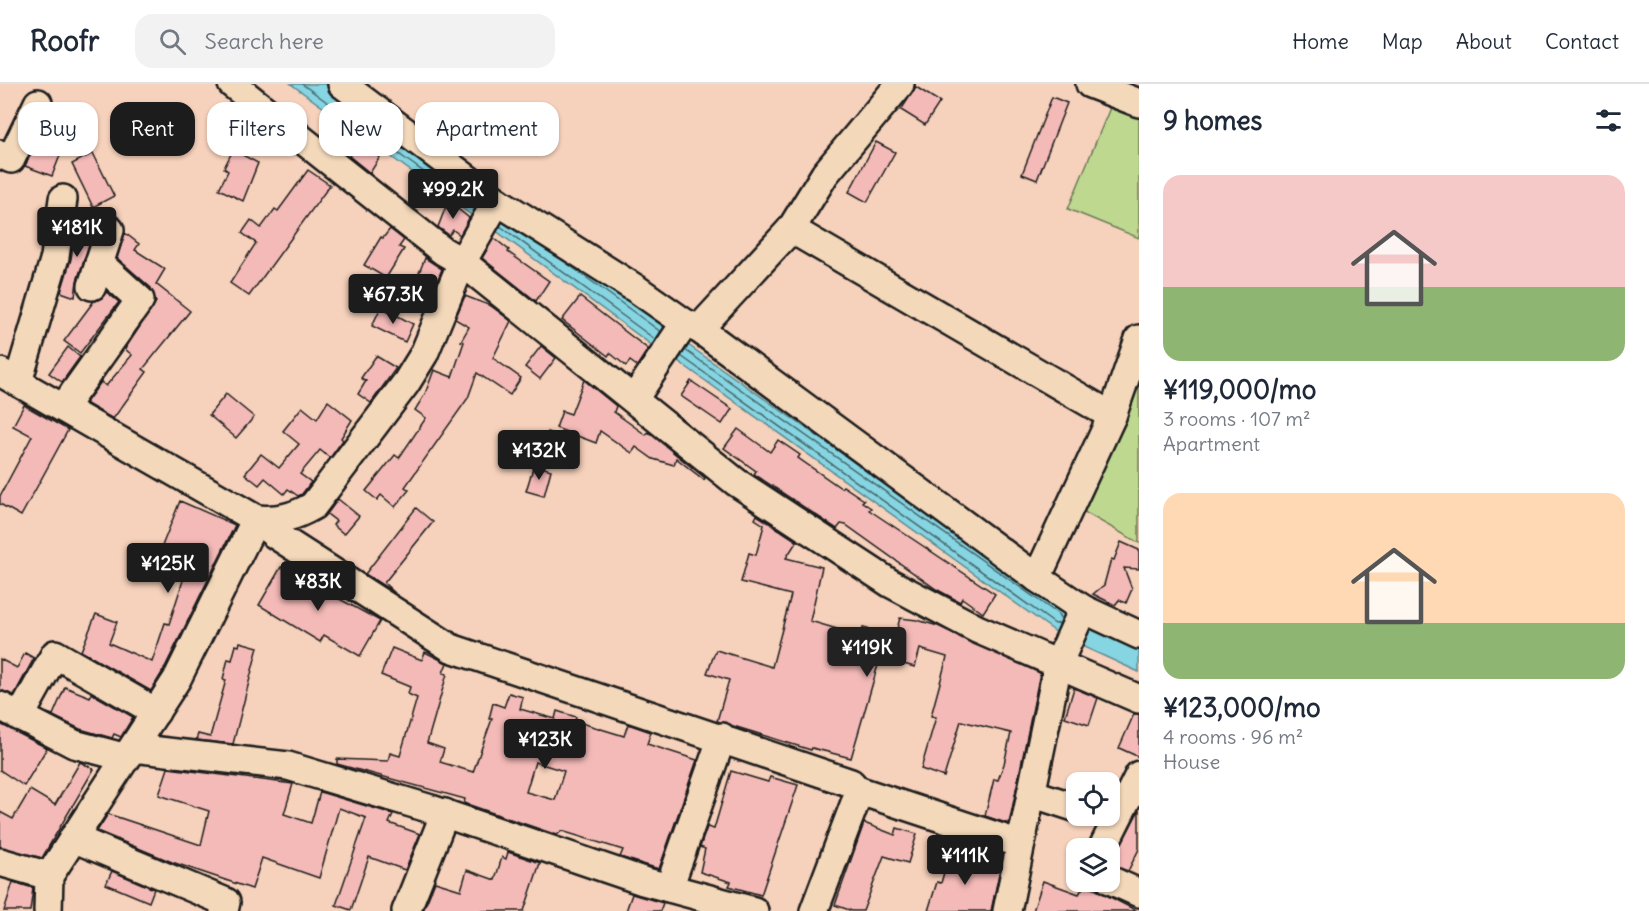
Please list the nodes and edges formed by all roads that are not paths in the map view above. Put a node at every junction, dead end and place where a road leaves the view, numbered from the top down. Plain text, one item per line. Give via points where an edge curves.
1 (232, 84) edge
2 (342, 84) edge
3 (900, 84) edge
4 (1089, 84) edge
5 (1139, 103) edge
6 (18, 144) edge
7 (0, 154) edge
8 (63, 199) dead end
9 (498, 201) junction
10 (791, 229) junction
11 (110, 230) dead end
12 (462, 262) junction
13 (687, 330) junction
14 (1139, 339) edge
15 (9, 377) edge
16 (634, 399) junction
17 (63, 408) junction
18 (1112, 416) junction
19 (256, 519) junction
20 (1036, 578) junction
21 (1081, 613) junction
22 (1139, 635) edge
23 (1060, 660) junction
24 (1139, 699) edge
25 (10, 712) edge
26 (156, 712) junction
27 (722, 737) junction
28 (130, 753) junction
29 (1139, 776) edge
30 (857, 789) junction
31 (1031, 793) junction
32 (1066, 804) edge
33 (1120, 804) edge
34 (445, 813) junction
35 (73, 838) junction
36 (1020, 844) junction
37 (0, 862) edge
38 (49, 876) junction
39 (1120, 884) edge
40 (669, 888) junction
41 (1139, 893) edge
42 (704, 905) edge
43 (48, 911) edge
44 (224, 911) edge
45 (406, 911) edge
46 (754, 911) edge
47 (814, 911) edge
48 (1007, 911) edge

1 - 12 street
2 - 9 street
3 - 10 street via 825,174
4 - 5 street
6 - 7 street via 11,159
8 - 15 street via 55,257
9 - 12 street
9 - 13 street via 638,290
10 - 13 street
10 - 18 street
11 - 17 street via 95,274 140,300
12 - 16 street
12 - 19 street via 424,354 313,506 294,517
13 - 16 street
13 - 20 street
14 - 18 street
15 - 17 street
16 - 23 street via 736,482 890,583 977,629
17 - 19 street
18 - 20 street
19 - 26 street via 191,652
19 - 27 street via 451,648
20 - 21 street
21 - 22 street
21 - 23 street
23 - 24 street
23 - 31 street
25 - 26 street via 55,654
25 - 28 street via 74,744
26 - 28 street
27 - 30 street via 851,783
27 - 40 street
28 - 34 street via 288,766
28 - 35 street
29 - 33 street
30 - 36 street
30 - 47 street
31 - 32 street
31 - 36 street
34 - 40 street
34 - 45 street
35 - 38 street
35 - 44 street via 226,902
36 - 48 street
37 - 38 street
38 - 43 street
39 - 41 street
40 - 42 street
42 - 46 street

